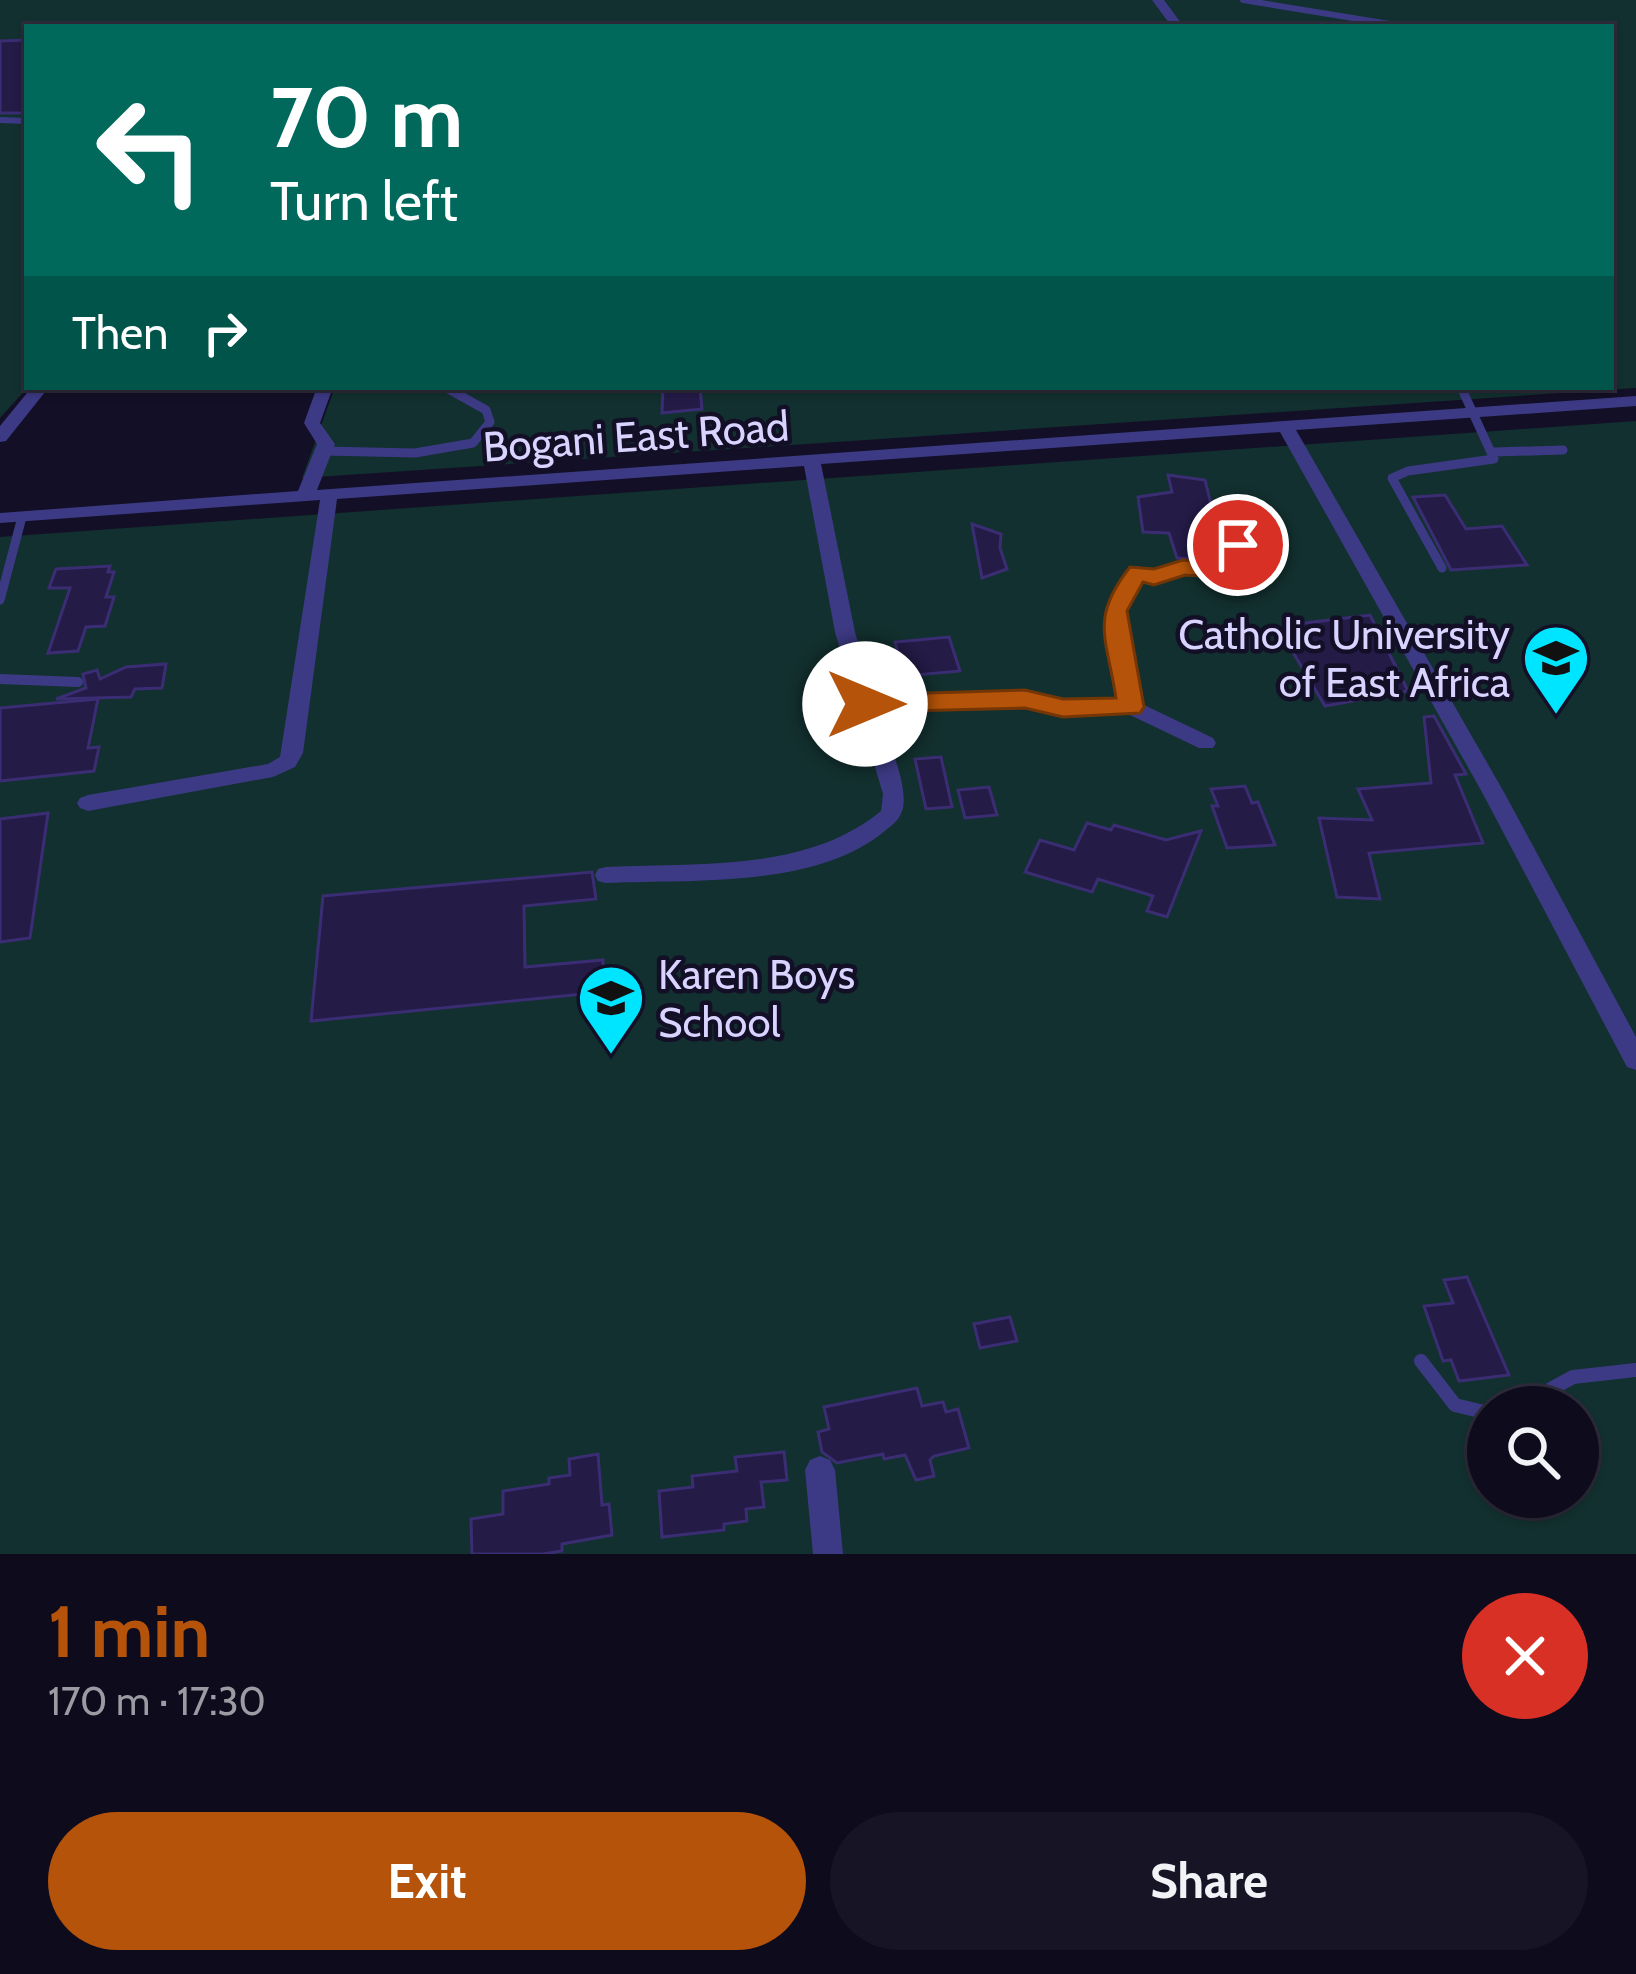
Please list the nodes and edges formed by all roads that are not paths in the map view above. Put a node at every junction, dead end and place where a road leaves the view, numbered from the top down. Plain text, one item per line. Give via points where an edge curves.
1 (1244, 0) edge
2 (1294, 0) edge
3 (1269, 4) junction
4 (1390, 24) edge
5 (39, 390) edge
6 (324, 390) edge
7 (450, 390) edge
8 (1462, 390) edge
9 (1636, 401) edge
10 (1472, 412) junction
11 (1286, 427) junction
12 (0, 437) edge
13 (1563, 450) dead end
14 (324, 452) junction
15 (1494, 452) junction
16 (811, 459) junction
17 (329, 496) junction
18 (305, 497) junction
19 (22, 517) junction
20 (0, 518) edge
21 (1238, 545) dead end
22 (1442, 568) dead end
23 (0, 600) edge
24 (0, 679) edge
25 (78, 682) dead end
26 (865, 704) junction
27 (1131, 707) junction
28 (1206, 743) dead end
29 (88, 803) dead end
30 (606, 875) dead end
31 (1636, 1060) edge
32 (1421, 1361) dead end
33 (1636, 1370) edge
34 (1556, 1386) edge
35 (1467, 1408) edge
36 (820, 1470) dead end
37 (828, 1554) edge

1 - 3 lane
2 - 3 lane
3 - 4 lane
5 - 12 street
6 - 14 street via 312,423 326,438
7 - 14 lane via 486,410 490,422 473,443 415,453
8 - 10 lane
9 - 10 street, Bogani East Road
10 - 11 street, Bogani East Road
10 - 15 lane
11 - 16 street, Bogani East Road
11 - 31 street
13 - 15 lane
14 - 18 street
15 - 22 lane via 1484,464 1392,478
16 - 17 street, Bogani East Road
16 - 26 street
17 - 18 street, Bogani East Road
17 - 29 street via 288,762
18 - 19 street, Bogani East Road
19 - 20 street, Bogani East Road
19 - 23 lane
21 - 27 street via 1222,572 1138,572 1119,597
24 - 25 lane
26 - 27 street via 1025,699 1063,708
26 - 30 street via 893,794 891,814 843,850 791,862
27 - 28 street
32 - 35 lane via 1455,1405
33 - 34 lane
36 - 37 street

